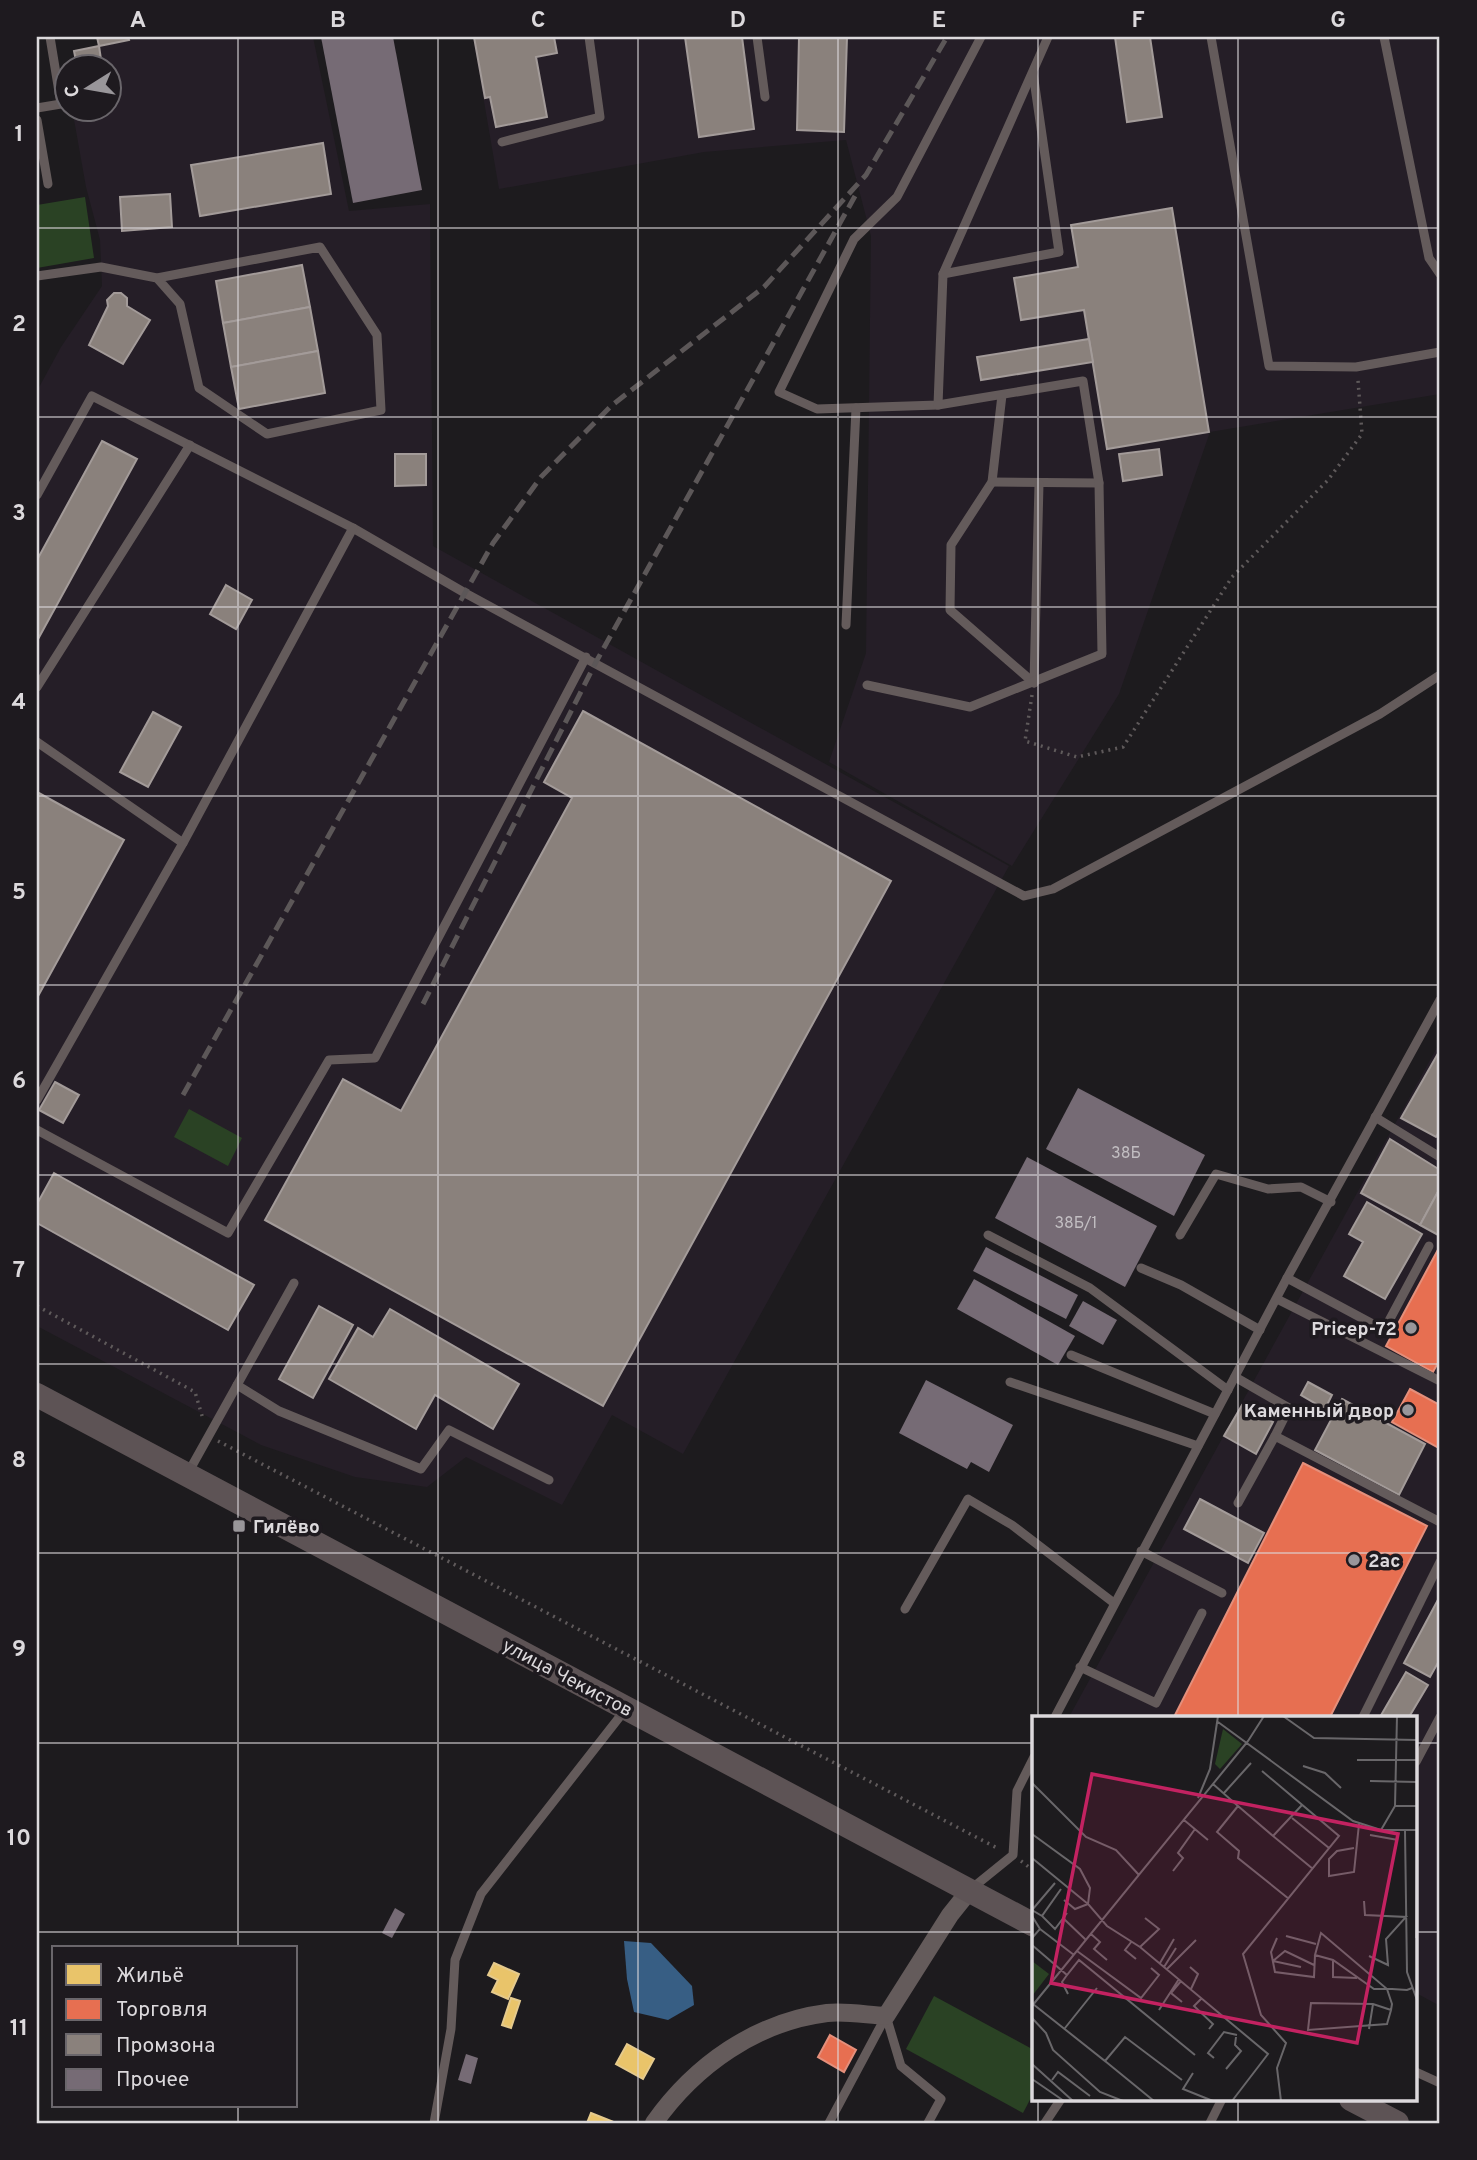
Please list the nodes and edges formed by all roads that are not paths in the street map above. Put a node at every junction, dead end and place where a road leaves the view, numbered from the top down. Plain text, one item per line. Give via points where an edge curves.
1 (50, 37) edge
2 (589, 37) edge
3 (757, 37) edge
4 (981, 37) edge
5 (1048, 37) edge
6 (1212, 37) edge
7 (1384, 37) edge
8 (1033, 72) junction
9 (765, 97) dead end
10 (37, 108) edge
11 (37, 120) edge
12 (502, 142) dead end
13 (48, 184) dead end
14 (943, 274) junction
15 (1440, 274) edge
16 (37, 276) edge
17 (156, 278) junction
18 (1440, 352) edge
19 (1002, 395) junction
20 (938, 405) junction
21 (856, 408) junction
22 (190, 445) junction
23 (992, 482) junction
24 (1099, 483) junction
25 (1040, 484) junction
26 (37, 495) edge
27 (354, 528) junction
28 (846, 625) dead end
29 (586, 657) junction
30 (1440, 676) edge
31 (1034, 682) junction
32 (867, 685) dead end
33 (37, 687) edge
34 (37, 742) edge
35 (183, 843) junction
36 (1440, 1000) edge
37 (37, 1100) edge
38 (1375, 1117) junction
39 (37, 1130) edge
40 (1440, 1157) edge
41 (1331, 1202) junction
42 (988, 1235) dead end
43 (1180, 1235) dead end
44 (1429, 1246) dead end
45 (1141, 1268) dead end
46 (1287, 1278) junction
47 (294, 1283) dead end
48 (1277, 1299) junction
49 (1260, 1330) junction
50 (1071, 1355) dead end
51 (1235, 1377) junction
52 (1440, 1381) edge
53 (1010, 1382) dead end
54 (237, 1385) junction
55 (1228, 1390) junction
56 (37, 1395) edge
57 (37, 1410) edge
58 (1215, 1414) junction
59 (102, 1430) junction
60 (1275, 1436) junction
61 (1198, 1446) junction
62 (187, 1475) junction
63 (549, 1480) dead end
64 (1238, 1503) dead end
65 (1440, 1522) edge
66 (1142, 1551) junction
67 (1440, 1563) edge
68 (1222, 1593) dead end
69 (1114, 1603) junction
70 (905, 1609) dead end
71 (1202, 1613) dead end
72 (1080, 1667) junction
73 (626, 1708) junction
74 (1056, 1716) edge
75 (1364, 1716) edge
76 (1440, 1717) edge
77 (1418, 1758) edge
78 (1032, 1762) edge
79 (970, 1890) junction
80 (1032, 1924) edge
81 (886, 2016) junction
82 (1418, 2073) edge
83 (1440, 2083) edge
84 (1060, 2100) edge
85 (1222, 2100) edge
86 (1353, 2100) edge
87 (1380, 2114) edge
88 (434, 2123) edge
89 (654, 2123) edge
90 (829, 2123) edge
91 (928, 2123) edge
92 (1045, 2123) edge
93 (1210, 2123) edge

1 - 10 lane via 61,104
2 - 12 lane via 600,117
3 - 9 lane
4 - 21 lane via 897,197 854,239 779,392 817,409
5 - 8 lane
6 - 18 lane via 1269,366 1356,368
7 - 15 lane via 1429,258
8 - 14 lane
8 - 14 lane via 1059,252
11 - 13 lane
14 - 20 lane
16 - 17 lane via 101,267
17 - 17 lane via 180,304 199,388 267,434 381,410 377,335 320,247
19 - 20 lane
19 - 23 lane
19 - 24 lane via 1083,381
20 - 21 lane
21 - 28 lane
22 - 26 lane via 92,396
22 - 27 lane
22 - 33 lane
23 - 25 lane
23 - 31 lane via 951,545 950,610
24 - 25 lane
24 - 31 lane via 1102,654
25 - 31 lane
27 - 29 lane
27 - 35 lane
29 - 30 lane via 1024,896 1053,889
29 - 39 lane via 375,1058 329,1060 228,1233
31 - 32 lane via 970,707
34 - 35 lane
35 - 37 lane
36 - 38 lane
38 - 40 lane
38 - 41 lane
41 - 43 lane via 1301,1187 1268,1189 1216,1174
41 - 46 lane
42 - 55 lane via 1090,1288
44 - 46 lane via 1384,1330
45 - 49 lane
46 - 48 lane
47 - 54 lane
48 - 49 lane
48 - 52 lane
49 - 51 lane
50 - 58 lane
51 - 55 lane
51 - 60 lane via 1289,1408
53 - 61 lane
54 - 62 lane
54 - 63 lane via 279,1411 421,1469 449,1430
55 - 58 lane
56 - 59 main road
57 - 59 main road
58 - 61 lane
59 - 62 main road, улица Чекистов
60 - 64 lane
60 - 65 lane
61 - 66 lane
62 - 73 main road, улица Чекистов
66 - 68 lane
66 - 69 lane
67 - 75 lane
69 - 70 lane via 1012,1525 968,1499
69 - 72 lane
71 - 72 lane via 1156,1703
72 - 74 lane
73 - 79 main road, улица Чекистов
73 - 88 lane via 481,1894 454,1960 451,2029
76 - 77 lane
78 - 79 lane via 1017,1791 1013,1855
79 - 80 main road, улица Чекистов
79 - 81 street
81 - 89 street via 829,2013 779,2023 733,2045 696,2076
81 - 90 lane
81 - 91 lane via 901,2066 941,2099
82 - 83 lane
84 - 92 lane
85 - 93 lane
86 - 87 main road

